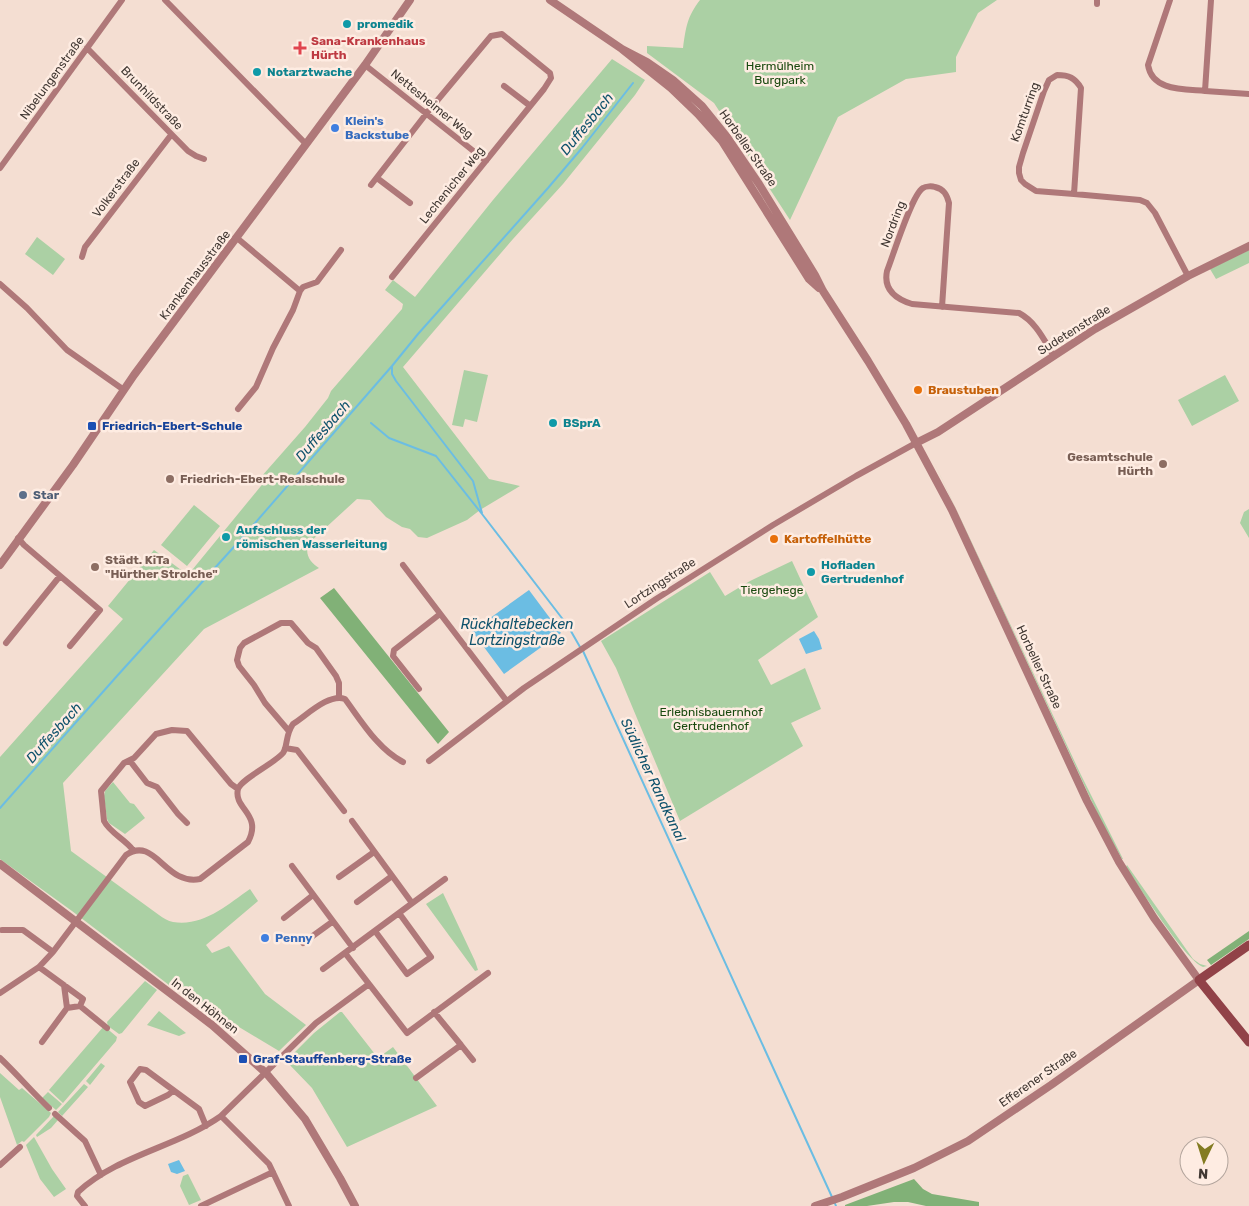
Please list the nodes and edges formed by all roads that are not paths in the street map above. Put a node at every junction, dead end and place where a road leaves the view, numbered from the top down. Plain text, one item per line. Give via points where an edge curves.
1 (122, 0) edge
2 (165, 0) edge
3 (410, 0) edge
4 (550, 0) edge
5 (1170, 0) edge
6 (1211, 0) edge
7 (87, 48) junction
8 (365, 65) junction
9 (504, 86) dead end
10 (1205, 91) junction
11 (1249, 94) edge
12 (529, 105) junction
13 (426, 114) junction
14 (171, 135) junction
15 (306, 144) junction
16 (204, 159) dead end
17 (486, 161) junction
18 (0, 168) edge
19 (376, 178) junction
20 (371, 184) dead end
21 (1074, 194) junction
22 (410, 204) dead end
23 (237, 238) junction
24 (1249, 246) edge
25 (341, 250) dead end
26 (82, 258) dead end
27 (1188, 276) junction
28 (392, 277) dead end
29 (0, 284) edge
30 (300, 291) junction
31 (942, 307) junction
32 (1054, 356) junction
33 (124, 390) junction
34 (238, 409) dead end
35 (916, 443) junction
36 (18, 538) junction
37 (0, 565) edge
38 (403, 565) dead end
39 (60, 576) junction
40 (440, 614) junction
41 (6, 642) dead end
42 (70, 646) dead end
43 (419, 689) dead end
44 (339, 697) junction
45 (506, 700) junction
46 (288, 730) junction
47 (285, 748) junction
48 (130, 761) junction
49 (429, 761) dead end
50 (403, 762) dead end
51 (238, 789) junction
52 (344, 811) dead end
53 (352, 821) dead end
54 (188, 824) dead end
55 (133, 850) junction
56 (374, 852) junction
57 (0, 864) edge
58 (292, 866) dead end
59 (392, 876) junction
60 (339, 877) dead end
61 (445, 879) dead end
62 (313, 895) junction
63 (357, 902) dead end
64 (412, 903) junction
65 (399, 913) junction
66 (284, 918) dead end
67 (76, 921) junction
68 (332, 922) junction
69 (2, 930) dead end
70 (375, 931) junction
71 (303, 943) dead end
72 (1249, 945) edge
73 (352, 948) junction
74 (53, 952) junction
75 (345, 953) junction
76 (39, 967) junction
77 (323, 969) dead end
78 (488, 973) dead end
79 (1199, 980) junction
80 (369, 984) junction
81 (64, 985) junction
82 (0, 993) edge
83 (80, 1006) junction
84 (67, 1008) junction
85 (434, 1012) junction
86 (107, 1028) dead end
87 (42, 1042) dead end
88 (1249, 1042) edge
89 (461, 1045) junction
90 (0, 1058) edge
91 (473, 1060) dead end
92 (266, 1072) junction
93 (416, 1078) dead end
94 (174, 1091) junction
95 (50, 1108) dead end
96 (55, 1114) dead end
97 (221, 1116) junction
98 (206, 1126) junction
99 (20, 1147) dead end
100 (0, 1165) edge
101 (273, 1172) junction
102 (101, 1175) junction
103 (85, 1206) edge
104 (200, 1206) edge
105 (289, 1206) edge
106 (355, 1206) edge
107 (815, 1206) edge

1 - 7 street, Nibelungenstraße
2 - 15 street
3 - 8 street, Krankenhausstraße
4 - 35 street, Horbeller Straße via 673,80 717,122 759,184
5 - 10 street via 1148,65 1149,72 1166,86
6 - 10 street
7 - 14 street, Brunhildstraße
7 - 18 street, Nibelungenstraße
8 - 13 street, Nettesheimer Weg
8 - 15 street, Krankenhausstraße
9 - 12 street
10 - 11 street
12 - 13 street, Lechenicher Weg via 551,78 550,73 502,34 497,34 491,36
12 - 17 street, Lechenicher Weg
13 - 17 street, Nettesheimer Weg
13 - 19 street
14 - 16 street, Brunhildstraße via 188,151
14 - 26 street, Volkerstraße via 85,247
15 - 23 street, Krankenhausstraße
17 - 28 street, Lechenicher Weg
19 - 20 street
19 - 22 street
21 - 21 street, Komturring via 1081,88 1073,78 1057,75 1049,80 1044,91 1019,173 1021,180 1036,192
21 - 27 street, Komturring via 1147,203 1155,212
23 - 30 street
23 - 33 street, Krankenhausstraße
24 - 27 street, Sudetenstraße
25 - 30 street via 317,282
27 - 32 street, Sudetenstraße
29 - 33 street via 28,308 67,350
30 - 34 street via 256,386
31 - 31 street, Nordring via 948,196 933,186 924,187 911,207 886,279 887,287 902,301
31 - 32 street, Nordring via 1019,313 1035,326
32 - 35 street, Sudetenstraße
33 - 36 street, Krankenhausstraße
35 - 45 street, Lortzingstraße via 773,525
35 - 79 street, Horbeller Straße via 952,510 1087,801 1119,862
36 - 37 street, Krankenhausstraße
36 - 39 street
38 - 40 street
39 - 41 street
39 - 42 street via 100,610
40 - 43 street via 394,650 393,656
40 - 45 street
44 - 46 street via 330,698
44 - 46 street via 336,676 316,648 291,623 281,623 244,643 238,654 239,666
44 - 50 street via 345,700 380,744
45 - 49 street, Lortzingstraße
46 - 47 street
47 - 51 street
47 - 52 street via 297,750
48 - 51 street via 156,734 188,731
48 - 54 street via 146,783 157,787
48 - 55 street via 124,763 103,787 100,796 106,825
51 - 55 street via 240,801 251,818 252,836 200,879 186,880 148,852
53 - 56 street
55 - 67 street
56 - 59 street
56 - 60 street
57 - 67 street, In den Höhnen
58 - 62 street
59 - 63 street
59 - 64 street
61 - 64 street
62 - 66 street
62 - 68 street
64 - 65 street
65 - 70 street
65 - 70 street via 431,957 407,974
67 - 74 street
67 - 92 street, In den Höhnen via 212,1025
68 - 71 street
68 - 73 street
69 - 74 street via 23,930
70 - 73 street
72 - 79 main road, Efferener Straße
73 - 75 street
74 - 76 street
75 - 77 street
75 - 80 street
76 - 81 street
76 - 82 street
78 - 85 street
79 - 88 main road, Horbeller Straße
79 - 107 street, Efferener Straße via 968,1141 914,1168
80 - 85 street via 407,1033
80 - 92 street via 316,1023
81 - 83 street via 83,999
81 - 84 street
83 - 84 street
83 - 86 street
84 - 87 street
85 - 89 street
89 - 91 street
89 - 93 street
90 - 95 street
92 - 97 street
92 - 106 street, In den Höhnen via 305,1119
94 - 94 street via 146,1070 140,1069 130,1082 139,1102 145,1106
94 - 98 street via 199,1109
96 - 102 street via 85,1141
97 - 98 street
97 - 101 street via 269,1164
98 - 102 street
99 - 100 street
101 - 104 street
101 - 105 street
102 - 103 street via 78,1192 77,1196

